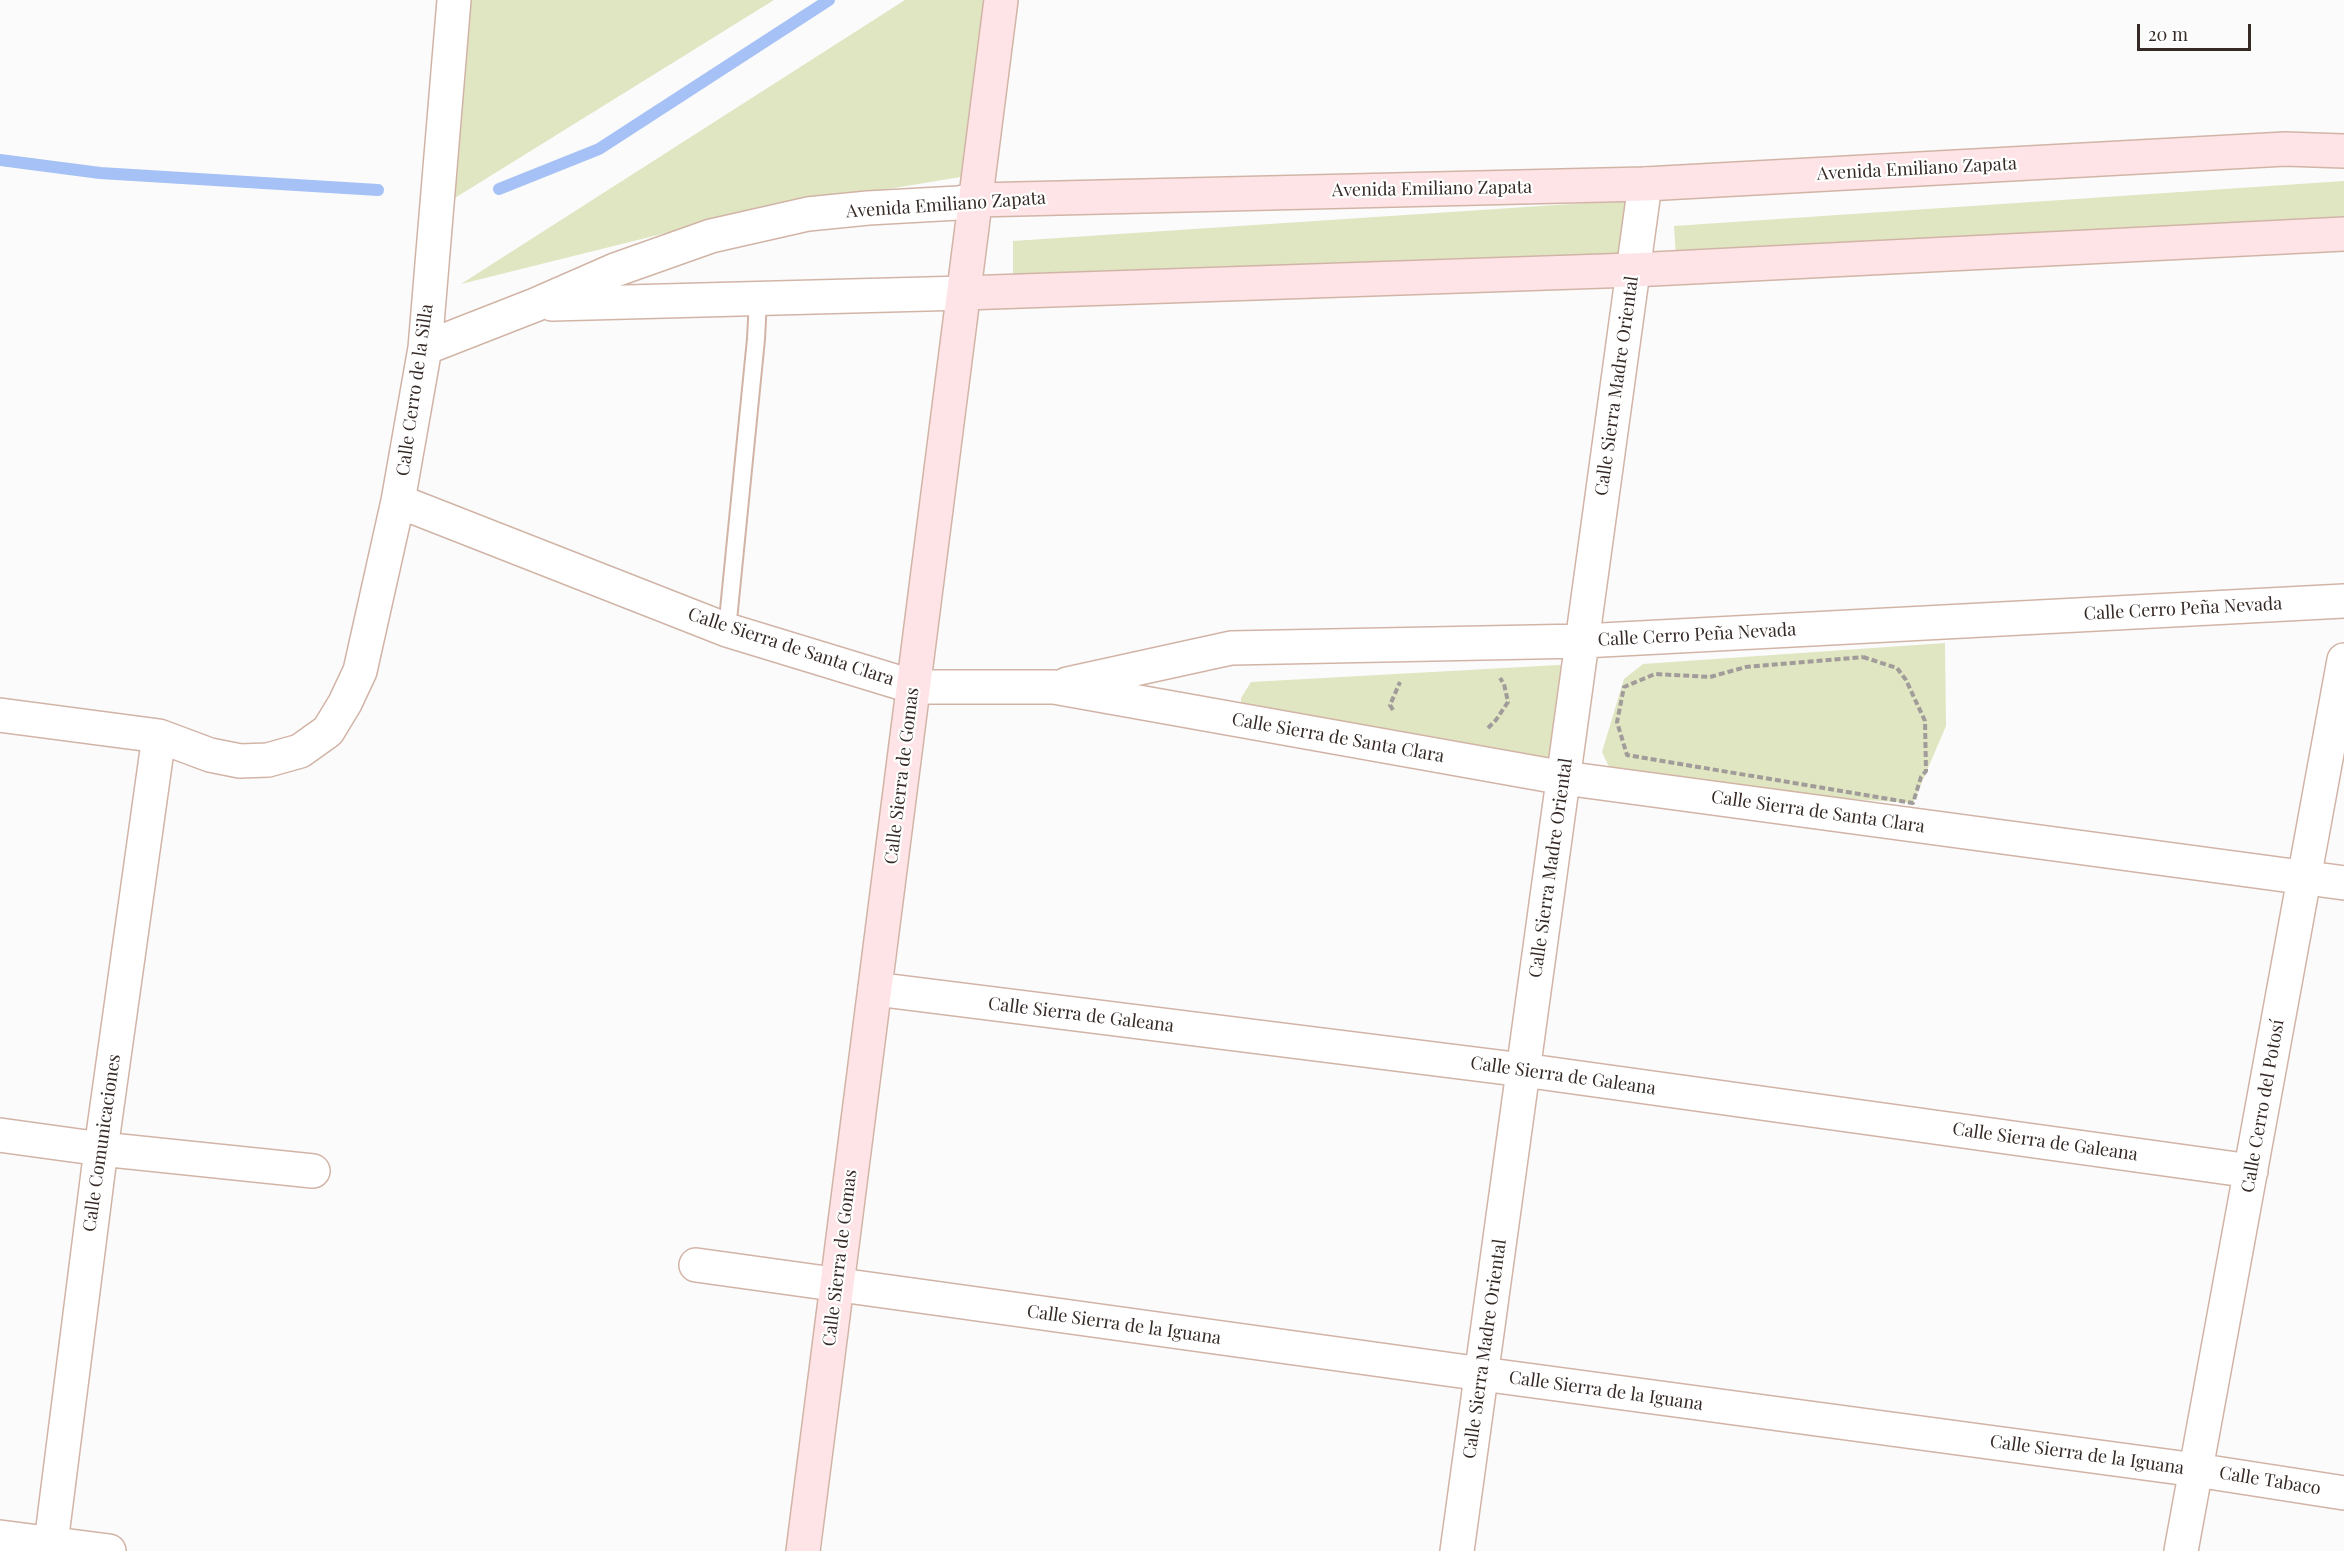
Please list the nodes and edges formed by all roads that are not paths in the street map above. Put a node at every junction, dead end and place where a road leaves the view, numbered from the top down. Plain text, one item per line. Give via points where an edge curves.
1 (454, 0) edge
2 (1001, 0) edge
3 (2344, 151) edge
4 (1645, 184) junction
5 (976, 200) junction
6 (2344, 234) edge
7 (1633, 270) junction
8 (964, 293) junction
9 (758, 300) junction
10 (535, 305) junction
11 (425, 348) junction
12 (398, 501) junction
13 (2344, 601) edge
14 (727, 630) junction
15 (1582, 641) junction
16 (2344, 660) edge
17 (914, 687) junction
18 (1054, 687) junction
19 (0, 715) edge
20 (159, 736) junction
21 (1564, 778) junction
22 (2305, 877) junction
23 (2344, 883) edge
24 (875, 989) junction
25 (1523, 1070) junction
26 (0, 1135) edge
27 (101, 1149) junction
28 (313, 1171) dead end
29 (2251, 1171) junction
30 (696, 1265) dead end
31 (837, 1285) junction
32 (1482, 1374) junction
33 (2196, 1470) junction
34 (2344, 1493) edge
35 (0, 1537) edge
36 (51, 1547) edge
37 (109, 1551) edge
38 (803, 1551) edge
39 (1457, 1551) edge
40 (2181, 1551) edge

1 - 11 street, Calle Cerro de la Silla
2 - 5 street, Calle Sierra de Gomas
3 - 4 street, Avenida Emiliano Zapata via 2285,149
4 - 5 street, Avenida Emiliano Zapata
4 - 7 street, Calle Sierra Madre Oriental
5 - 8 street, Calle Sierra de Gomas
5 - 10 street, Avenida Emiliano Zapata via 808,214 711,236 615,270
6 - 7 street, Avenida Emiliano Zapata
7 - 8 street, Avenida Emiliano Zapata
7 - 15 street, Calle Sierra Madre Oriental
8 - 9 street, Avenida Emiliano Zapata
8 - 17 street, Calle Sierra de Gomas
9 - 10 street, Avenida Emiliano Zapata
9 - 14 lane
10 - 11 street, Avenida Emiliano Zapata
11 - 12 street, Calle Cerro de la Silla
12 - 14 street, Calle Sierra de Santa Clara
12 - 20 street, Calle Cerro de la Silla via 360,671 328,731 300,751 268,760 240,762
13 - 15 street, Calle Cerro Peña Nevada
14 - 17 street, Calle Sierra de Santa Clara
15 - 18 street, Calle Cerro Peña Nevada via 1231,648
15 - 21 street, Calle Sierra Madre Oriental
16 - 22 street, Calle Cerro del Potosí
17 - 18 street, Calle Sierra de Santa Clara
17 - 24 street, Calle Sierra de Gomas
18 - 21 street, Calle Sierra de Santa Clara
19 - 20 street
20 - 27 street, Calle Comunicaciones
21 - 22 street, Calle Sierra de Santa Clara
21 - 25 street, Calle Sierra Madre Oriental
22 - 23 street, Calle Sierra de Santa Clara
22 - 29 street, Calle Cerro del Potosí
24 - 25 street, Calle Sierra de Galeana
24 - 31 street, Calle Sierra de Gomas
25 - 29 street, Calle Sierra de Galeana
25 - 32 street, Calle Sierra Madre Oriental
26 - 27 street
27 - 28 street
27 - 36 street, Calle Comunicaciones
29 - 33 street, Calle Cerro del Potosí
30 - 31 street, Calle Sierra de la Iguana
31 - 32 street, Calle Sierra de la Iguana
31 - 38 street, Calle Sierra de Gomas
32 - 33 street, Calle Sierra de la Iguana
32 - 39 street, Calle Sierra Madre Oriental
33 - 34 street, Calle Tabaco
33 - 40 street, Calle Cerro del Potosí
35 - 36 street
36 - 37 street

